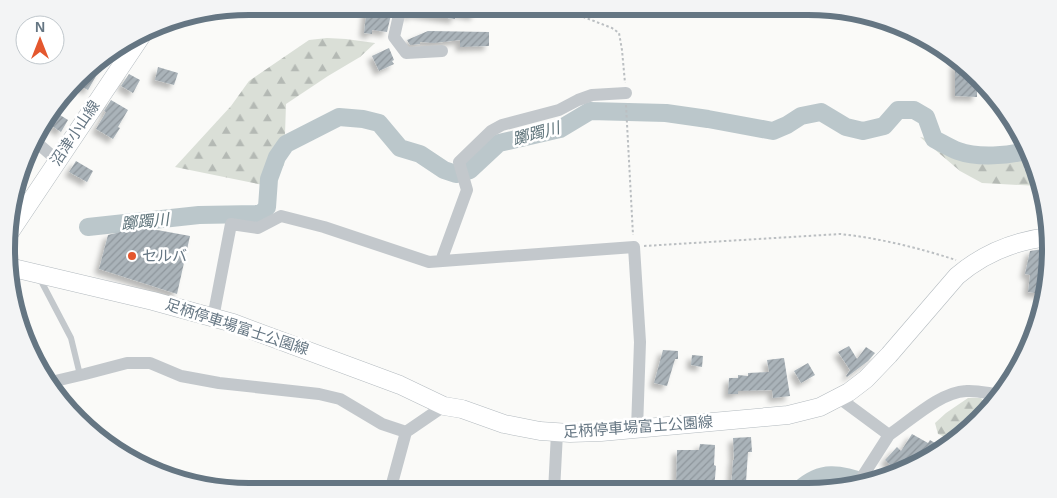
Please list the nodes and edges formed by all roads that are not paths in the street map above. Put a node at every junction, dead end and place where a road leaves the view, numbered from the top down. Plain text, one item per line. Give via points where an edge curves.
1 (399, 15) edge
2 (136, 44) edge
3 (442, 51) dead end
4 (626, 95) road end
5 (40, 145) edge
6 (57, 160) junction
7 (17, 222) edge
8 (1041, 238) edge
9 (441, 261) junction
10 (16, 269) edge
11 (38, 274) junction
12 (213, 318) junction
13 (80, 376) junction
14 (56, 381) edge
15 (992, 394) edge
16 (840, 398) junction
17 (444, 406) junction
18 (637, 429) junction
19 (406, 432) junction
20 (557, 432) junction
21 (889, 435) junction
22 (862, 477) edge
23 (392, 483) edge
24 (554, 483) edge

1 - 3 street via 394,37 406,53
2 - 6 main road, 沼津小山線
4 - 9 street via 592,95 559,110 491,131 459,162 466,190
5 - 6 street
6 - 7 main road, 沼津小山線
8 - 16 main road, 足柄停車場富士公園線 via 1011,245 976,260 957,276 866,379
9 - 12 street via 429,262 281,216 258,228 231,224
9 - 18 street via 634,247 640,342
10 - 11 main road, 足柄停車場富士公園線
11 - 12 main road, 足柄停車場富士公園線
11 - 13 lane via 71,338
12 - 17 main road, 足柄停車場富士公園線 via 345,364
13 - 14 street
13 - 19 street via 127,363 150,363 182,376 340,399 382,424
15 - 21 street via 955,392
16 - 18 main road, 足柄停車場富士公園線 via 788,415
16 - 21 street
17 - 19 street
17 - 20 main road, 足柄停車場富士公園線 via 504,424
18 - 20 main road, 足柄停車場富士公園線
19 - 23 street
20 - 24 street
21 - 22 street

